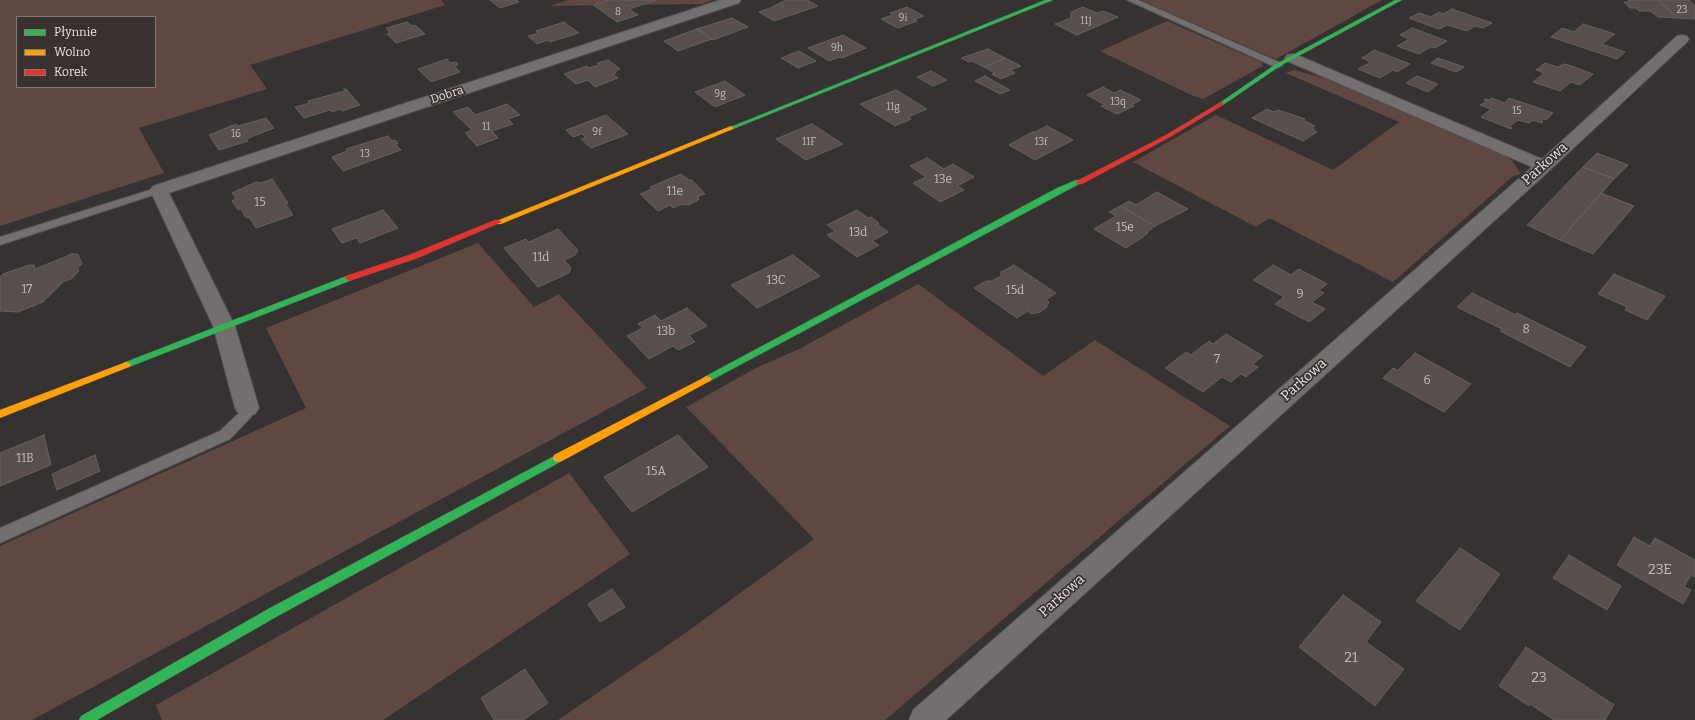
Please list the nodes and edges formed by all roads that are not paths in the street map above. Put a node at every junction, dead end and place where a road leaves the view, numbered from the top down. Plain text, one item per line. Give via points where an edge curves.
1 (734, 0) edge
2 (1050, 0) edge
3 (1131, 0) edge
4 (1399, 0) edge
5 (1682, 39) dead end
6 (1285, 62) junction
7 (1544, 166) junction
8 (159, 190) junction
9 (0, 241) edge
10 (224, 326) junction
11 (246, 408) joint
12 (0, 414) edge
13 (0, 536) edge
14 (85, 720) edge
15 (924, 720) edge

1 - 8 street, Dobra
2 - 10 street via 412,257 345,279
3 - 6 lane
4 - 6 street
5 - 7 street, Parkowa
6 - 7 street
6 - 14 street via 1168,136 1060,190 622,424 272,613
7 - 15 street, Parkowa
8 - 9 lane
8 - 10 street
10 - 11 street
10 - 12 street
11 - 13 lane via 244,417 225,435

